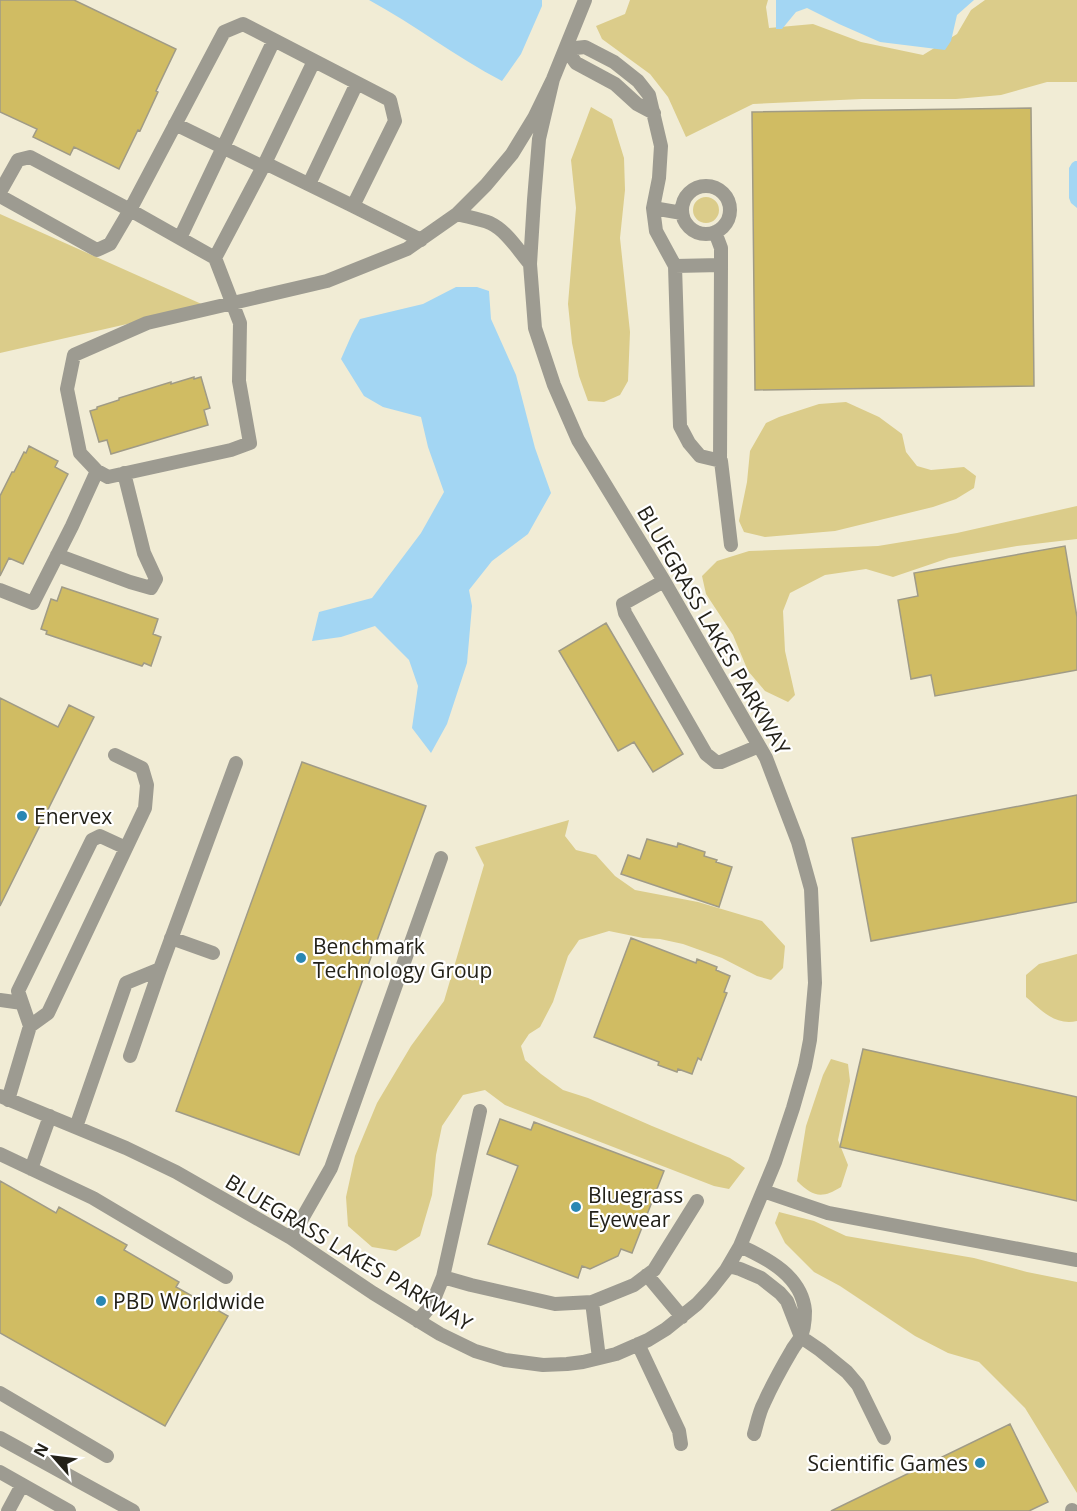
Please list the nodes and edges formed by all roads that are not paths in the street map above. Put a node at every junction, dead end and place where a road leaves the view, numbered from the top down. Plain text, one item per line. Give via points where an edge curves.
1 (585, 0) edge
2 (274, 40) junction
3 (566, 49) junction
4 (314, 61) junction
5 (553, 79) junction
6 (357, 83) junction
7 (176, 124) junction
8 (223, 148) junction
9 (264, 165) junction
10 (309, 184) junction
11 (0, 194) edge
12 (353, 206) junction
13 (653, 208) junction
14 (130, 210) junction
15 (682, 213) junction
16 (457, 214) junction
17 (715, 232) junction
18 (180, 238) junction
19 (421, 240) junction
20 (215, 258) junction
21 (530, 264) junction
22 (721, 265) junction
23 (675, 266) junction
24 (232, 303) junction
25 (720, 461) junction
26 (97, 471) junction
27 (124, 473) junction
28 (731, 545) dead end
29 (57, 555) junction
30 (664, 581) junction
31 (0, 590) edge
32 (759, 746) junction
33 (115, 755) dead end
34 (236, 763) dead end
35 (126, 848) junction
36 (441, 858) dead end
37 (171, 938) junction
38 (213, 953) dead end
39 (160, 969) junction
40 (0, 999) edge
41 (22, 1003) junction
42 (30, 1026) junction
43 (130, 1056) dead end
44 (4, 1098) edge
45 (480, 1111) dead end
46 (50, 1116) junction
47 (76, 1128) junction
48 (0, 1154) edge
49 (31, 1169) junction
50 (763, 1191) junction
51 (697, 1201) dead end
52 (291, 1238) junction
53 (740, 1246) junction
54 (1077, 1260) edge
55 (729, 1266) junction
56 (647, 1275) junction
57 (226, 1277) dead end
58 (443, 1277) junction
59 (592, 1302) junction
60 (682, 1317) junction
61 (418, 1321) junction
62 (801, 1337) junction
63 (638, 1344) junction
64 (599, 1358) junction
65 (0, 1393) edge
66 (754, 1434) dead end
67 (0, 1438) edge
68 (884, 1438) dead end
69 (681, 1444) dead end
70 (106, 1456) dead end
71 (0, 1473) edge
72 (22, 1485) junction
73 (8, 1511) edge
74 (69, 1511) edge
75 (133, 1511) edge

1 - 3 street, BLUEGRASS LAKES PARKWAY
2 - 4 street
2 - 7 street via 243,24 224,32
2 - 8 street
3 - 5 street, BLUEGRASS LAKES PARKWAY
3 - 13 street via 576,63 615,84 654,113 661,146
4 - 6 street
4 - 9 street
5 - 16 street, BLUEGRASS LAKES PARKWAY via 512,154
5 - 21 street, BLUEGRASS LAKES PARKWAY via 537,150
6 - 10 street
6 - 12 street via 390,100 395,121
7 - 8 street
7 - 14 street
8 - 9 street
8 - 18 street
9 - 10 street
9 - 20 street
10 - 12 street
11 - 14 street via 18,160 30,157
11 - 14 street via 97,250 110,243
12 - 19 street
13 - 15 street
13 - 23 street via 656,231
14 - 18 street
15 - 17 street via 694,231
15 - 17 street via 682,205 691,191 706,186 722,192 730,213 722,228
16 - 19 street, BLUEGRASS LAKES PARKWAY
16 - 21 street via 500,229
17 - 22 street via 721,248
18 - 20 street
19 - 24 street, BLUEGRASS LAKES PARKWAY via 408,249 327,280
20 - 24 street
21 - 30 street, BLUEGRASS LAKES PARKWAY via 535,328 554,385 579,440
22 - 23 street
22 - 25 street
23 - 25 street via 680,426 700,456
24 - 26 street, BLUEGRASS LAKES PARKWAY via 147,323 74,355 67,389 80,453
24 - 27 street via 240,323 239,381 250,443
25 - 28 street
26 - 27 street via 108,477
26 - 29 street
27 - 29 street via 144,553 156,579 151,588
29 - 31 street via 33,603
30 - 32 street, BLUEGRASS LAKES PARKWAY
30 - 32 street via 623,604 694,734 716,762
32 - 50 street, BLUEGRASS LAKES PARKWAY via 798,842 811,889 815,983 805,1066
33 - 35 street via 142,768 147,785 145,808
34 - 37 street
35 - 41 street via 100,836 92,840 18,991
35 - 42 street via 48,1013
36 - 52 street via 331,1168
37 - 38 street
37 - 39 street
39 - 43 street
39 - 47 street via 126,983
40 - 41 street
41 - 42 street
42 - 44 street
44 - 46 street, BLUEGRASS LAKES PARKWAY
45 - 58 street
46 - 47 street, BLUEGRASS LAKES PARKWAY
46 - 49 street
47 - 52 street, BLUEGRASS LAKES PARKWAY via 176,1172
48 - 49 street
49 - 57 street via 93,1198
50 - 53 street, BLUEGRASS LAKES PARKWAY
50 - 54 street via 828,1213
51 - 56 street via 654,1270
52 - 61 street, BLUEGRASS LAKES PARKWAY
53 - 55 street, BLUEGRASS LAKES PARKWAY
53 - 62 street via 761,1255 795,1283 805,1309
55 - 60 street, BLUEGRASS LAKES PARKWAY
55 - 62 street via 761,1278 780,1293
56 - 59 street via 634,1285
56 - 60 street
58 - 59 street via 555,1304
58 - 61 street via 432,1304
59 - 64 street
60 - 63 street, BLUEGRASS LAKES PARKWAY
61 - 64 street, BLUEGRASS LAKES PARKWAY via 490,1357 543,1365
62 - 66 street via 762,1405
62 - 68 street via 858,1385
63 - 64 street, BLUEGRASS LAKES PARKWAY
63 - 69 street via 679,1431
65 - 70 street
67 - 75 street
71 - 72 street
72 - 73 street
72 - 74 street

